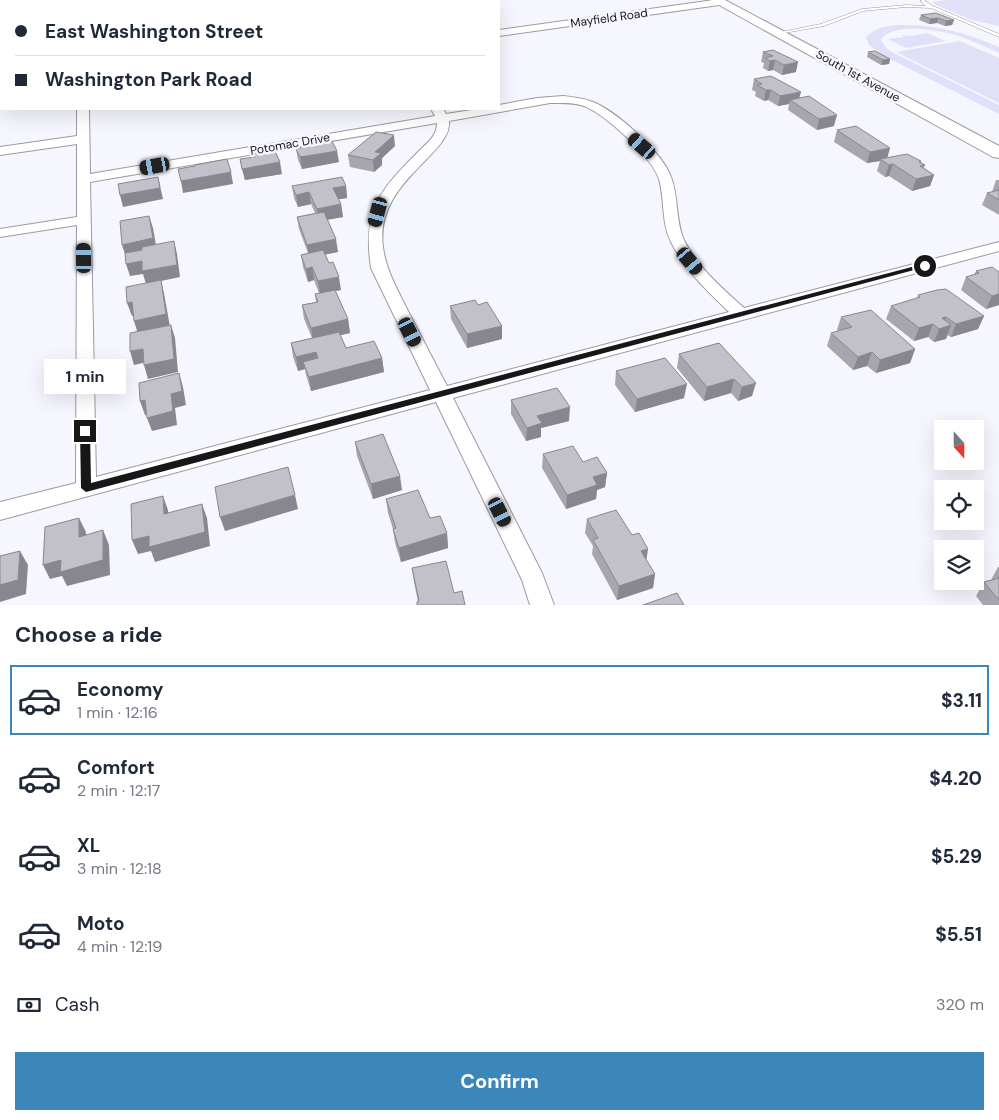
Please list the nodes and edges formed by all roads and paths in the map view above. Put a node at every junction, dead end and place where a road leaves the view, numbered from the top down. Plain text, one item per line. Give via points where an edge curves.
1 (923, 0) edge
2 (718, 1) edge
3 (932, 7) junction
4 (778, 33) junction
5 (500, 34) edge
6 (999, 36) edge
7 (500, 109) edge
8 (83, 110) edge
9 (484, 110) edge
10 (440, 113) edge
11 (83, 139) junction
12 (0, 151) edge
13 (999, 153) edge
14 (83, 179) junction
15 (84, 220) junction
16 (0, 233) edge
17 (999, 246) edge
18 (742, 314) junction
19 (442, 394) junction
20 (86, 488) junction
21 (0, 511) edge
22 (542, 605) edge

1 - 3 lane
2 - 4 main road, South 1st Avenue
2 - 5 street, Mayfield Road
3 - 4 lane via 862,10 822,26
3 - 6 lane
4 - 13 main road, South 1st Avenue
7 - 18 street, Potomac Drive via 560,100 585,103 601,110 657,162 668,191 670,221 677,240 703,277
8 - 11 street
9 - 10 street, Potomac Drive
10 - 14 street, Potomac Drive
10 - 19 street via 443,129 439,138 387,196 378,212 374,248 378,268
11 - 12 street
11 - 14 street
14 - 15 street
15 - 16 street
15 - 20 street
17 - 18 street
18 - 19 street
19 - 20 street
19 - 22 street via 534,580
20 - 21 street

